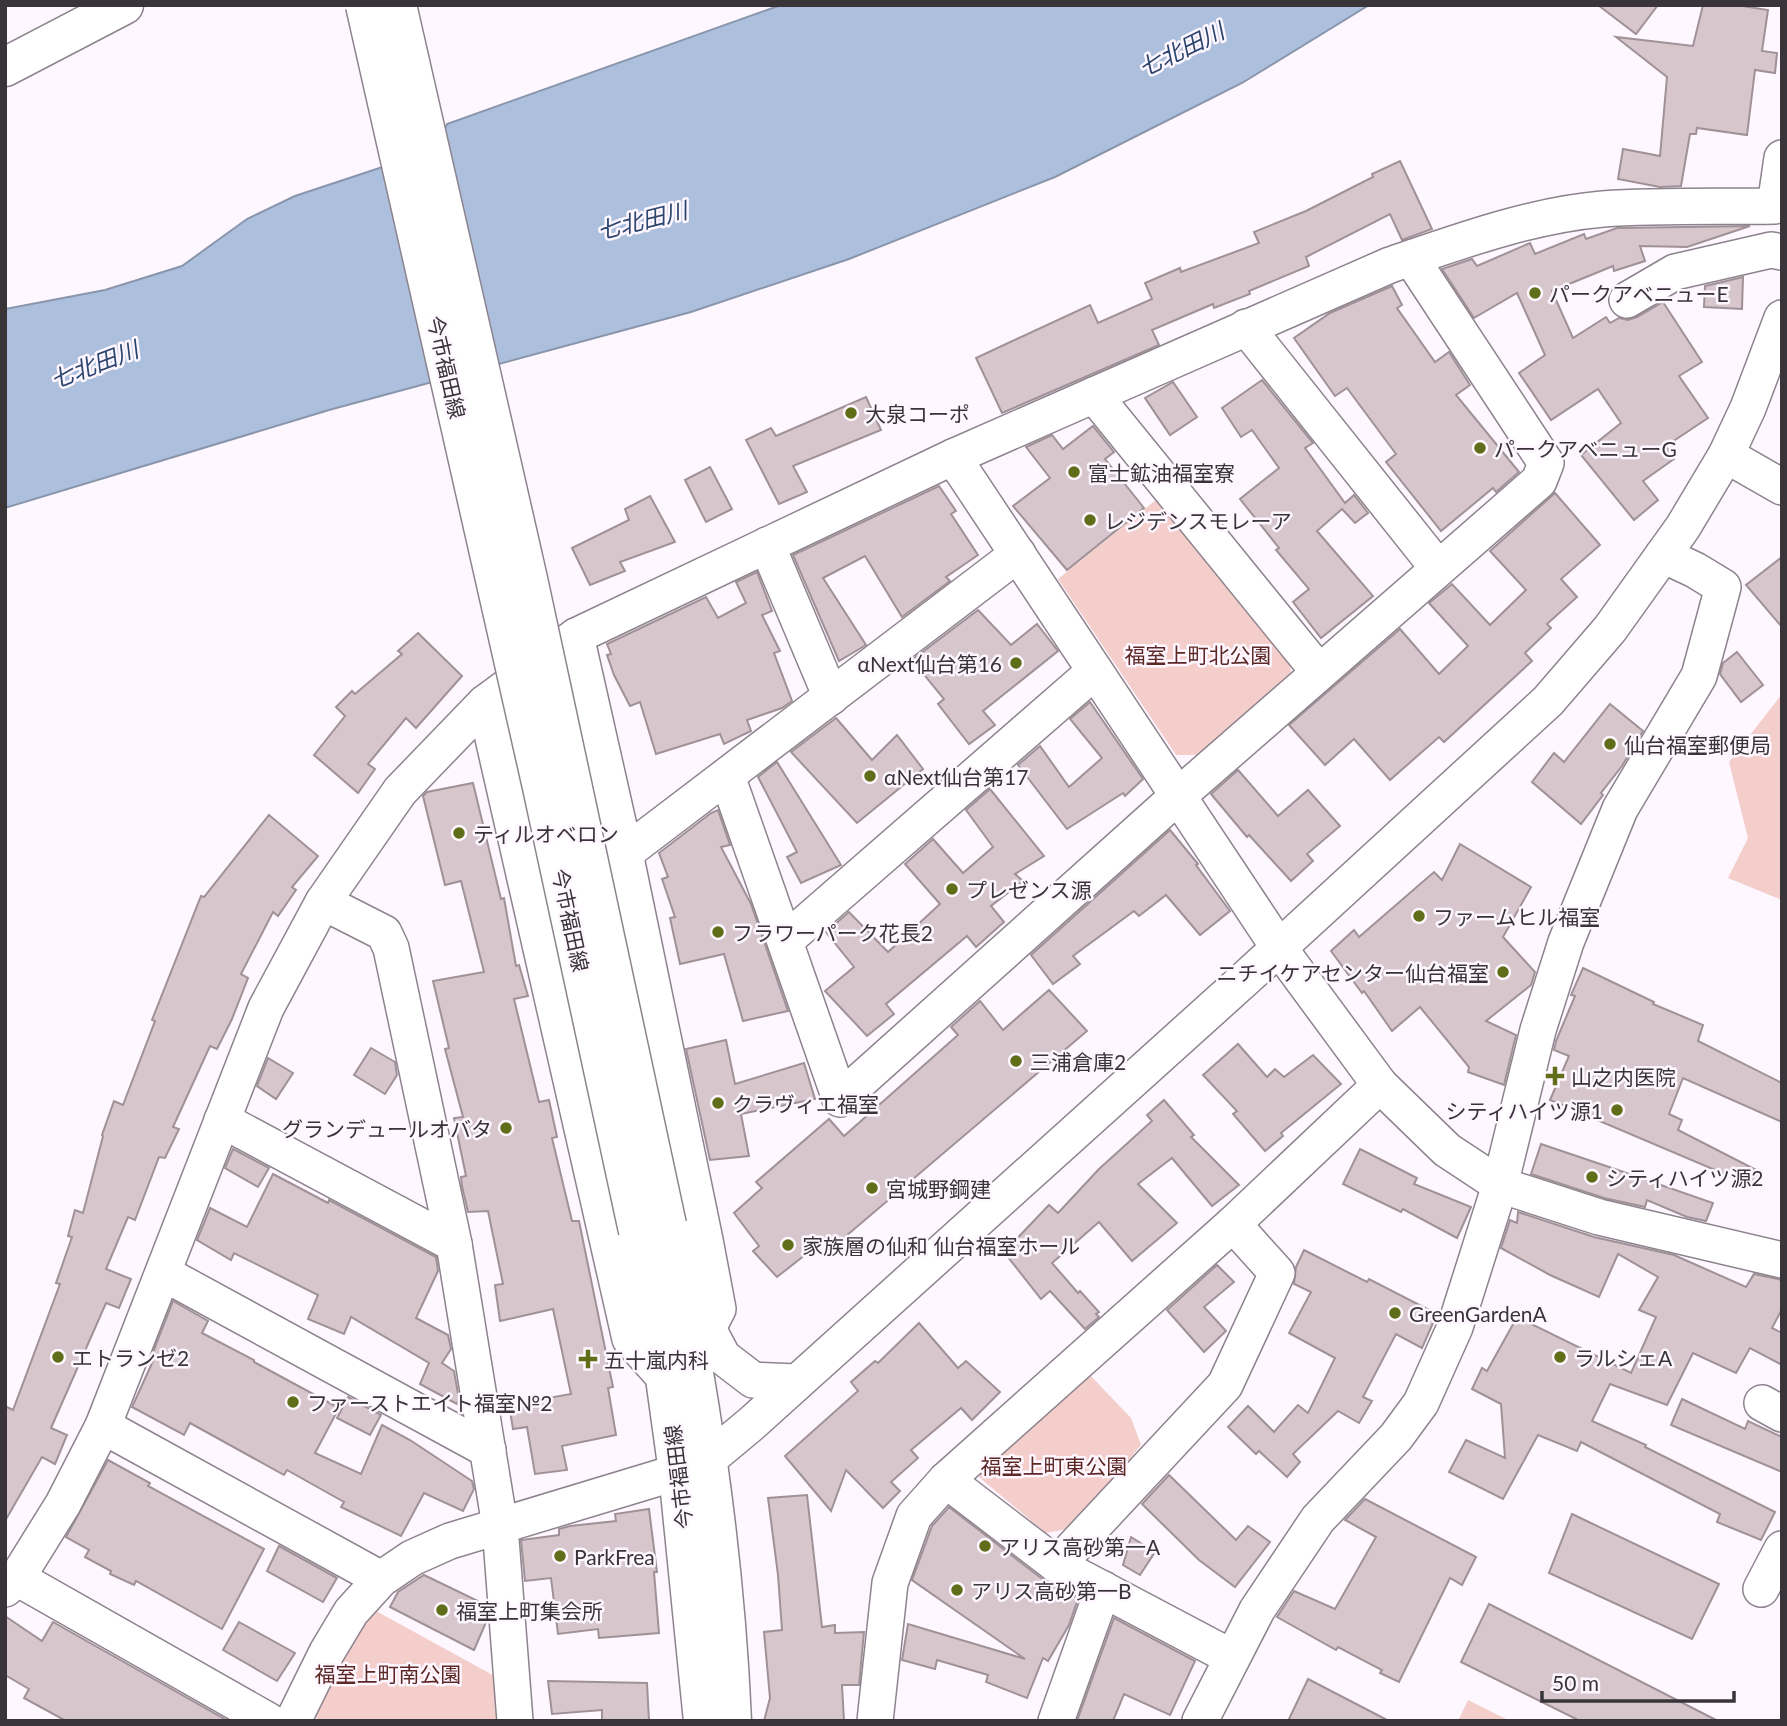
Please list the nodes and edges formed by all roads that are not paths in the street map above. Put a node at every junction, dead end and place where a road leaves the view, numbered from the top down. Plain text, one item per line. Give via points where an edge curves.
1 (124, 5) edge
2 (365, 5) edge
3 (397, 5) edge
4 (5, 67) edge
5 (1782, 158) edge
6 (1782, 252) edge
7 (1411, 258) junction
8 (1627, 300) dead end
9 (1782, 318) edge
10 (1245, 327) junction
11 (1094, 395) junction
12 (1726, 455) junction
13 (953, 457) junction
14 (1782, 487) edge
15 (767, 545) junction
16 (1018, 554) junction
17 (1664, 555) junction
18 (1438, 568) junction
19 (576, 636) junction
20 (1095, 671) junction
21 (1319, 672) junction
22 (831, 696) junction
23 (485, 703) junction
24 (727, 776) junction
25 (1178, 796) junction
26 (625, 853) junction
27 (323, 902) junction
28 (785, 941) junction
29 (1279, 948) junction
30 (1380, 1085) junction
31 (222, 1120) junction
32 (1500, 1185) junction
33 (1233, 1224) junction
34 (660, 1239) junction
35 (454, 1244) junction
36 (1782, 1260) edge
37 (163, 1273) junction
38 (708, 1330) junction
39 (665, 1378) junction
40 (796, 1382) junction
41 (103, 1426) junction
42 (488, 1450) junction
43 (693, 1466) junction
44 (946, 1480) junction
45 (500, 1526) junction
46 (1782, 1549) edge
47 (1057, 1565) junction
48 (381, 1579) junction
49 (11, 1584) edge
50 (1103, 1589) junction
51 (1761, 1589) dead end
52 (1231, 1657) junction
53 (269, 1721) edge
54 (293, 1721) edge
55 (515, 1721) edge
56 (703, 1721) edge
57 (732, 1721) edge
58 (875, 1721) edge
59 (1056, 1721) edge
60 (1200, 1721) edge

1 - 4 main road
2 - 34 main road, 今市福田線, bridge via 542,787
3 - 34 main road, 今市福田線, bridge via 528,579
5 - 7 street via 1775,206 1603,209 1448,244
6 - 8 street via 1771,250 1675,272
7 - 10 street
7 - 18 street via 1546,463 1539,481
9 - 12 street
10 - 11 street
10 - 18 street
11 - 13 street
11 - 21 street
12 - 14 street
12 - 17 street
13 - 15 street
13 - 16 street
15 - 19 street
15 - 22 street
16 - 20 street
16 - 22 street
17 - 29 street via 1610,629 1548,701
17 - 32 street via 1723,587 1699,676 1620,809 1566,942 1538,1030
18 - 21 street
19 - 23 street
19 - 26 street
20 - 25 street
20 - 28 street
21 - 25 street
22 - 24 street
23 - 27 street via 401,792
23 - 39 street via 631,1339
24 - 26 street
24 - 28 street
25 - 28 street via 840,1099
25 - 29 street
26 - 38 street via 718,1309
27 - 31 street via 266,1008
27 - 35 street via 384,933 391,948
29 - 30 street
29 - 40 street
30 - 32 street via 1447,1150
30 - 33 street
31 - 35 street
31 - 37 street
32 - 36 street via 1599,1217
32 - 52 street via 1455,1327 1421,1403 1396,1437 1318,1519
33 - 44 street
33 - 47 street via 1277,1273 1225,1385
34 - 38 street
34 - 39 main road, 今市福田線
34 - 43 main road, 今市福田線
35 - 42 street
37 - 41 street
37 - 42 street
38 - 40 street via 723,1357 753,1380
39 - 43 main road, 今市福田線
40 - 43 street
41 - 48 street
41 - 49 street via 63,1504
42 - 45 street
43 - 45 street
43 - 56 main road, 今市福田線
43 - 57 main road, 今市福田線 via 728,1631
44 - 47 street
44 - 58 street via 914,1516 890,1583
45 - 48 street via 450,1541
45 - 55 street
46 - 51 street
47 - 50 street
48 - 54 street via 351,1612
49 - 53 street
50 - 52 street
50 - 59 street
52 - 60 street

